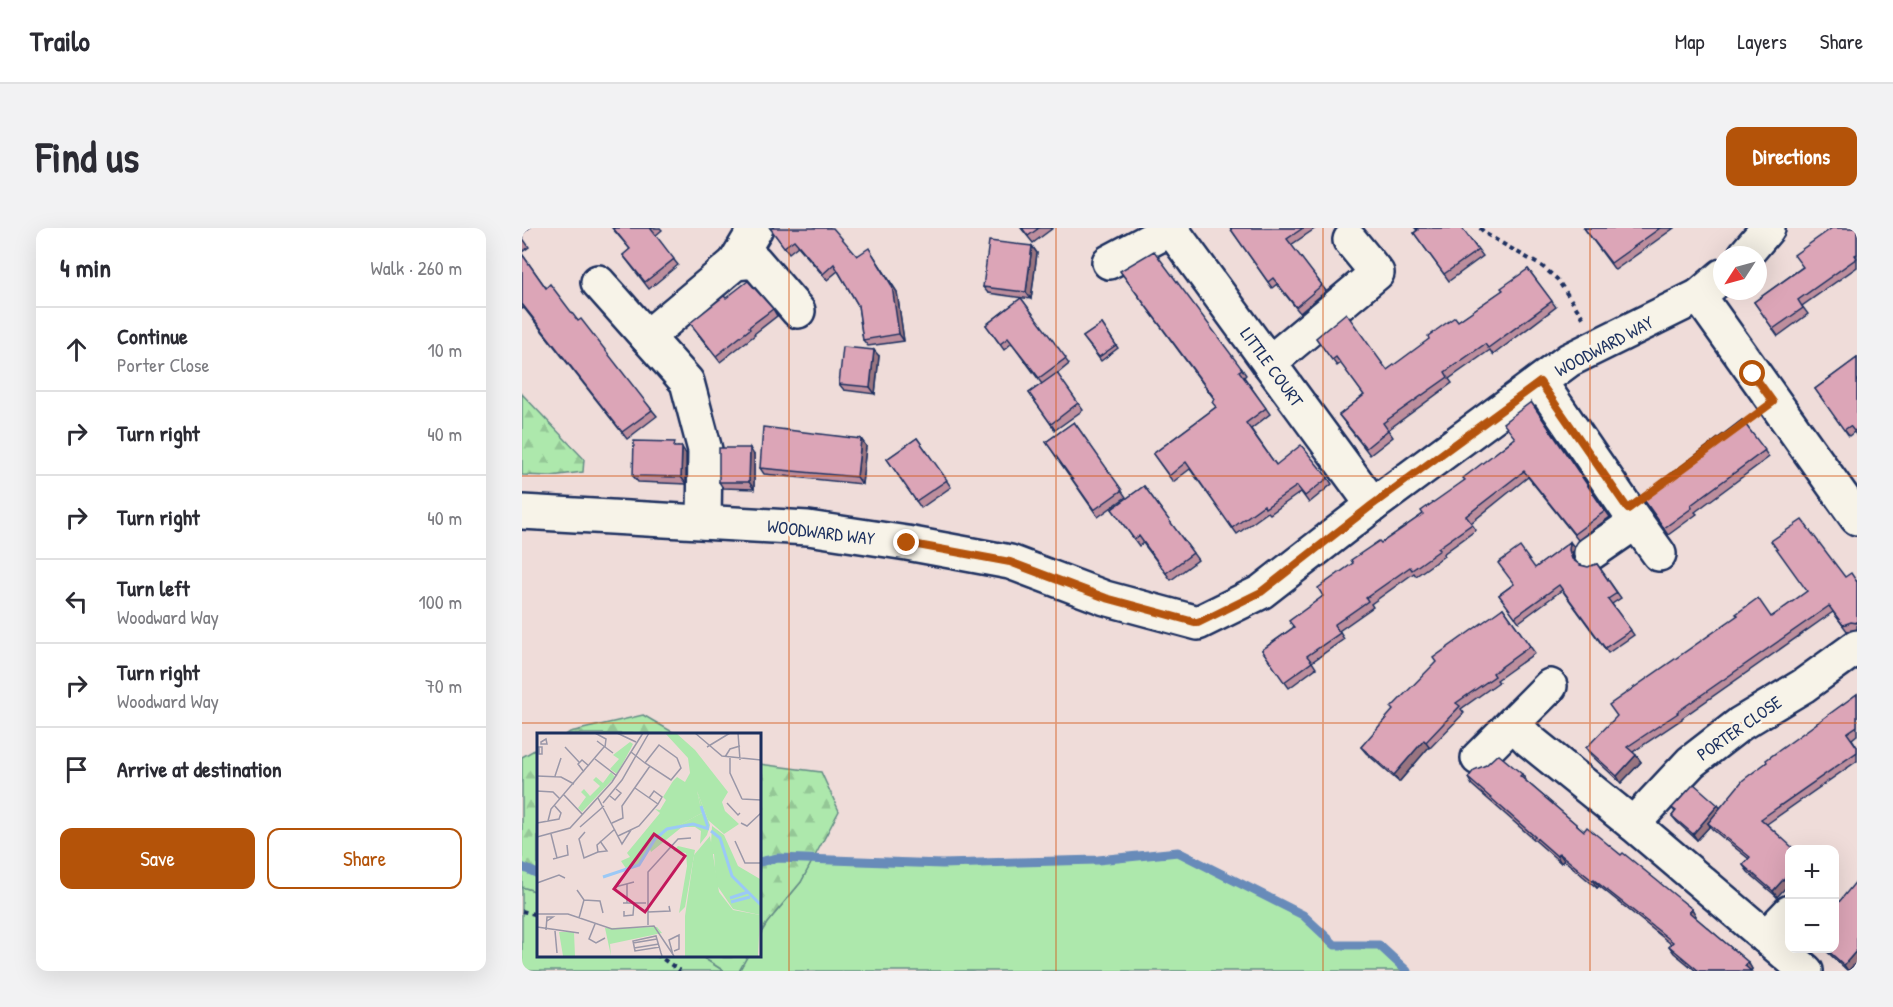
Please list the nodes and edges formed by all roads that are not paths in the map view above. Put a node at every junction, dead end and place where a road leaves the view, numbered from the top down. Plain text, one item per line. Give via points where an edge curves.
1 (756, 228) edge
2 (1768, 228) edge
3 (1172, 229) edge
4 (1350, 240) dead end
5 (1753, 246) edge
6 (735, 262) junction
7 (1108, 262) dead end
8 (598, 282) dead end
9 (1710, 286) edge
10 (798, 311) dead end
11 (647, 337) junction
12 (1269, 363) junction
13 (1540, 382) junction
14 (1853, 502) edge
15 (1372, 505) junction
16 (522, 513) edge
17 (704, 522) junction
18 (1636, 522) junction
19 (1591, 553) dead end
20 (1659, 554) dead end
21 (1857, 647) edge
22 (1550, 686) dead end
23 (1513, 723) junction
24 (1478, 758) dead end
25 (1633, 824) junction
26 (1785, 917) edge
27 (1766, 937) junction
28 (1806, 971) edge

1 - 6 street
2 - 5 street
3 - 7 street, LITTLE COURT
3 - 12 street, LITTLE COURT
4 - 12 street via 1377,273
6 - 10 street via 755,261
6 - 11 street
8 - 11 street
9 - 13 street, WOODWARD WAY via 1569,360
9 - 14 street
11 - 17 street via 687,382 705,450
12 - 15 street, LITTLE COURT
13 - 15 street, WOODWARD WAY
13 - 18 street
15 - 17 street, WOODWARD WAY via 1261,592 1198,623 1106,598 1010,562 808,528
16 - 17 street, WOODWARD WAY
18 - 19 street
18 - 20 street
21 - 25 street, PORTER CLOSE via 1690,762
22 - 23 street
23 - 24 street
23 - 25 street
25 - 27 street
26 - 27 street
27 - 28 street

